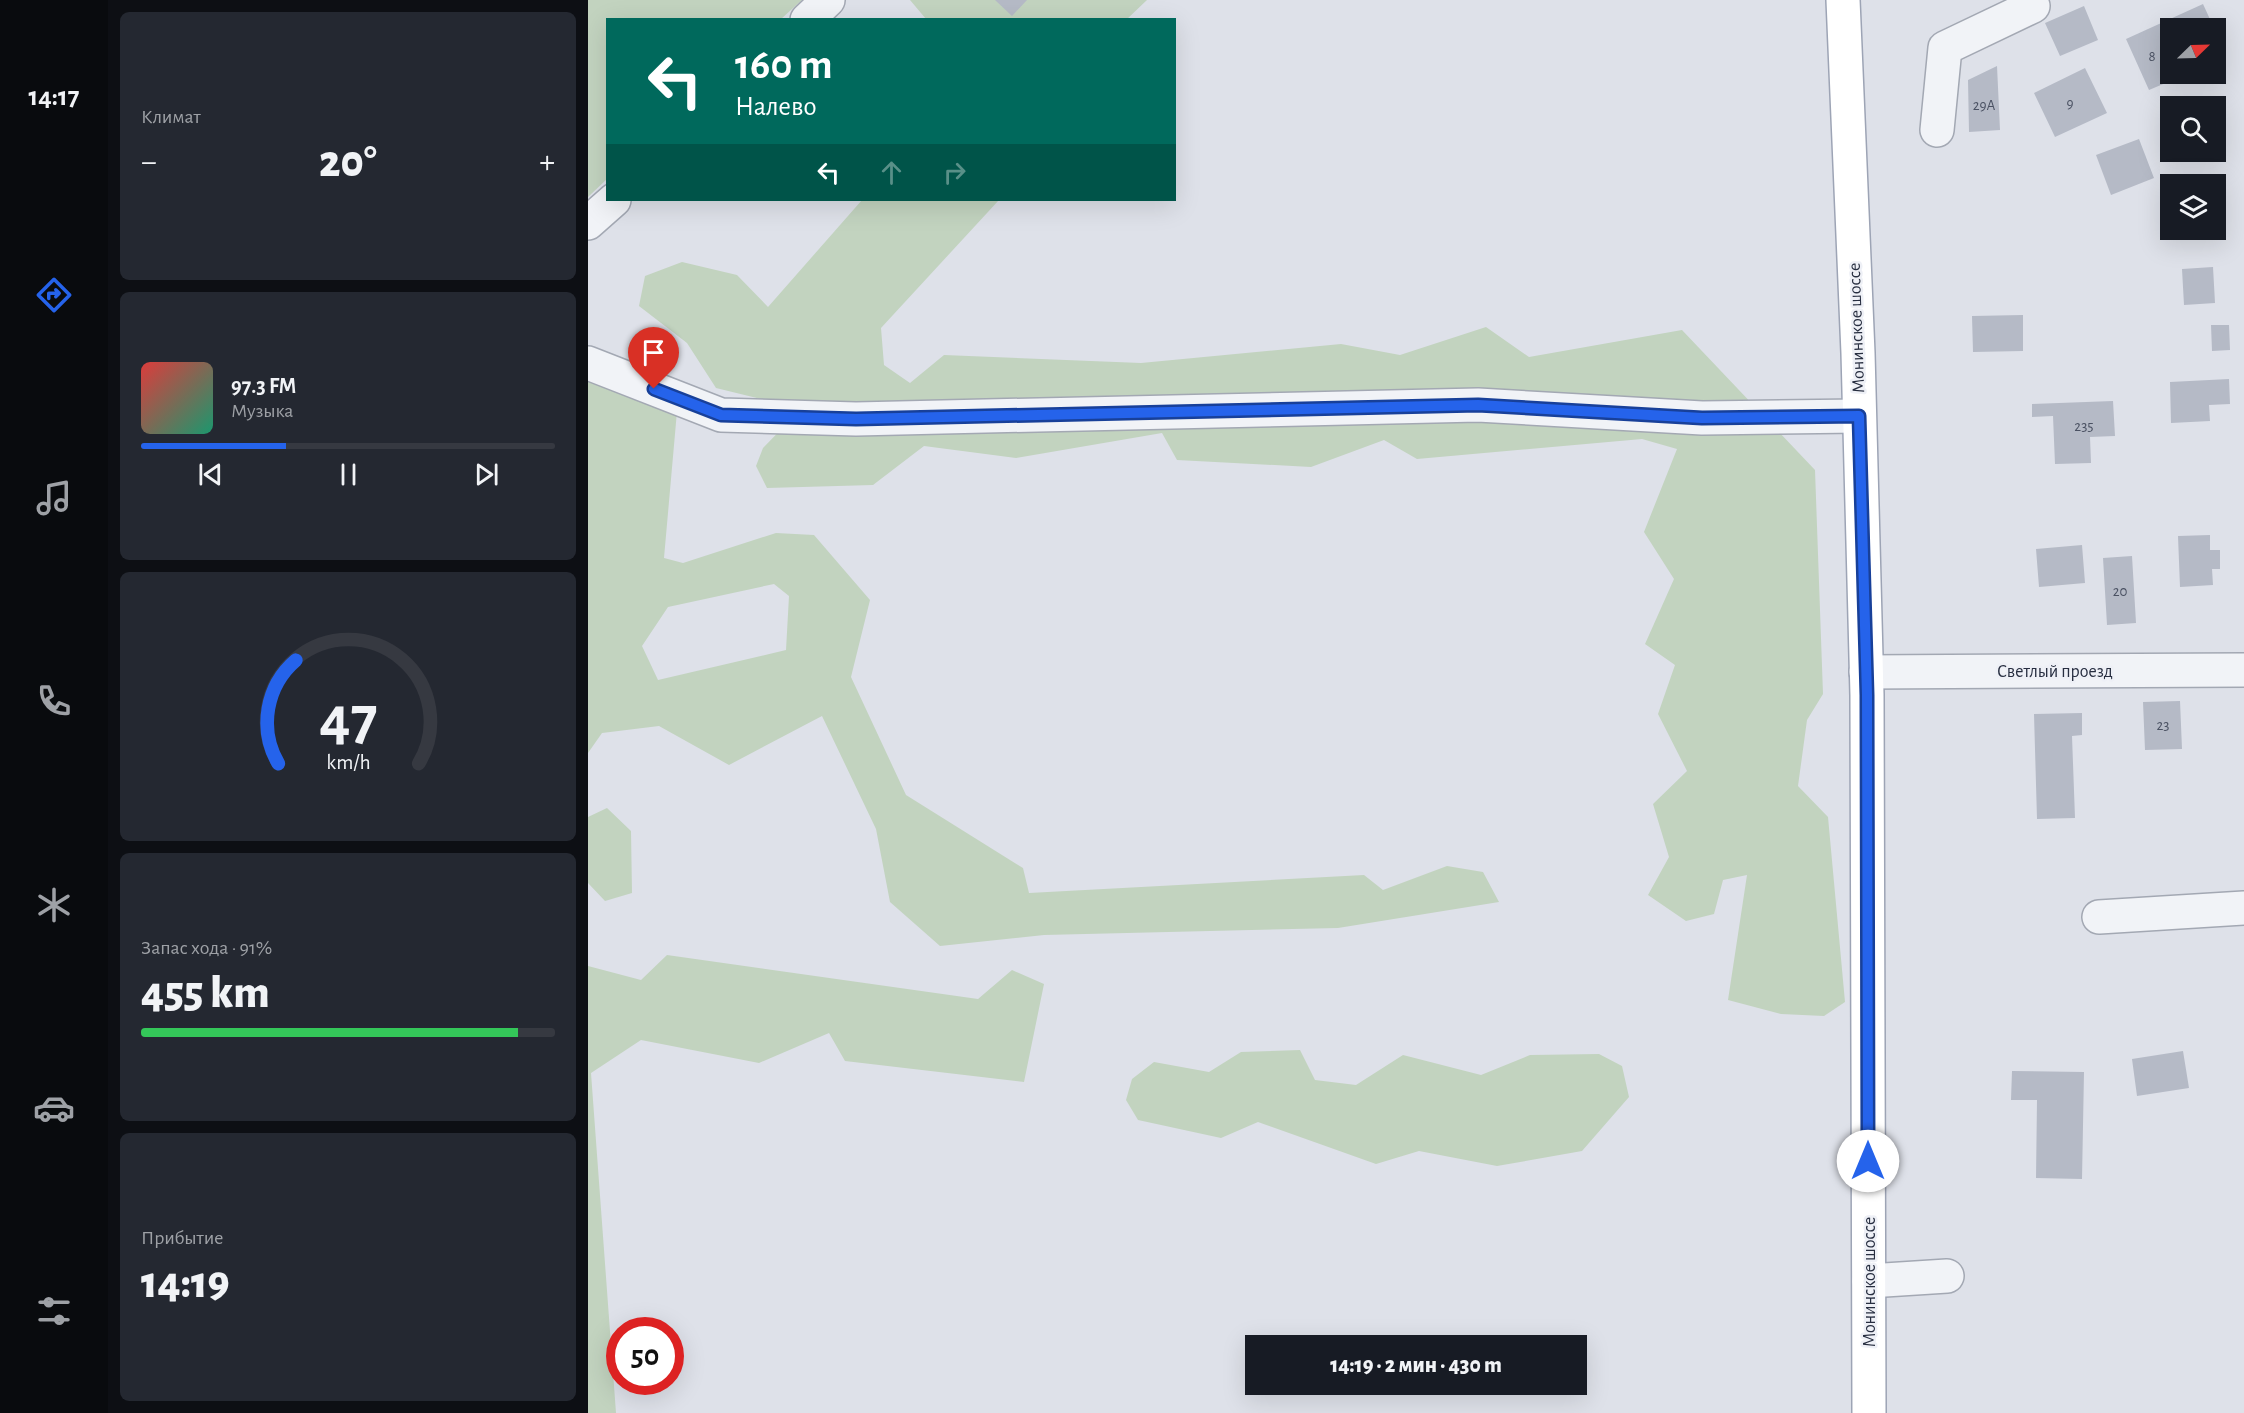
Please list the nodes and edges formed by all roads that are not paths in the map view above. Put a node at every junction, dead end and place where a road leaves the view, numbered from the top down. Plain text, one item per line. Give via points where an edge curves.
1 (828, 0) edge
2 (1849, 3) edge
3 (2036, 12) edge
4 (809, 18) edge
5 (1937, 130) dead end
6 (613, 201) edge
7 (588, 223) edge
8 (588, 363) edge
9 (1859, 416) junction
10 (2244, 670) edge
11 (1866, 672) junction
12 (2244, 908) edge
13 (2098, 916) dead end
14 (1947, 1276) dead end
15 (1869, 1281) junction
16 (1869, 1413) edge

1 - 4 street
2 - 9 main road, Монинское шоссе
3 - 5 street via 1945,48
6 - 7 street
8 - 9 street via 721,415 856,419 1478,405 1702,418
9 - 11 main road, Монинское шоссе
10 - 11 street, Светлый проезд
11 - 15 main road, Монинское шоссе
12 - 13 street
14 - 15 street
15 - 16 main road, Монинское шоссе

